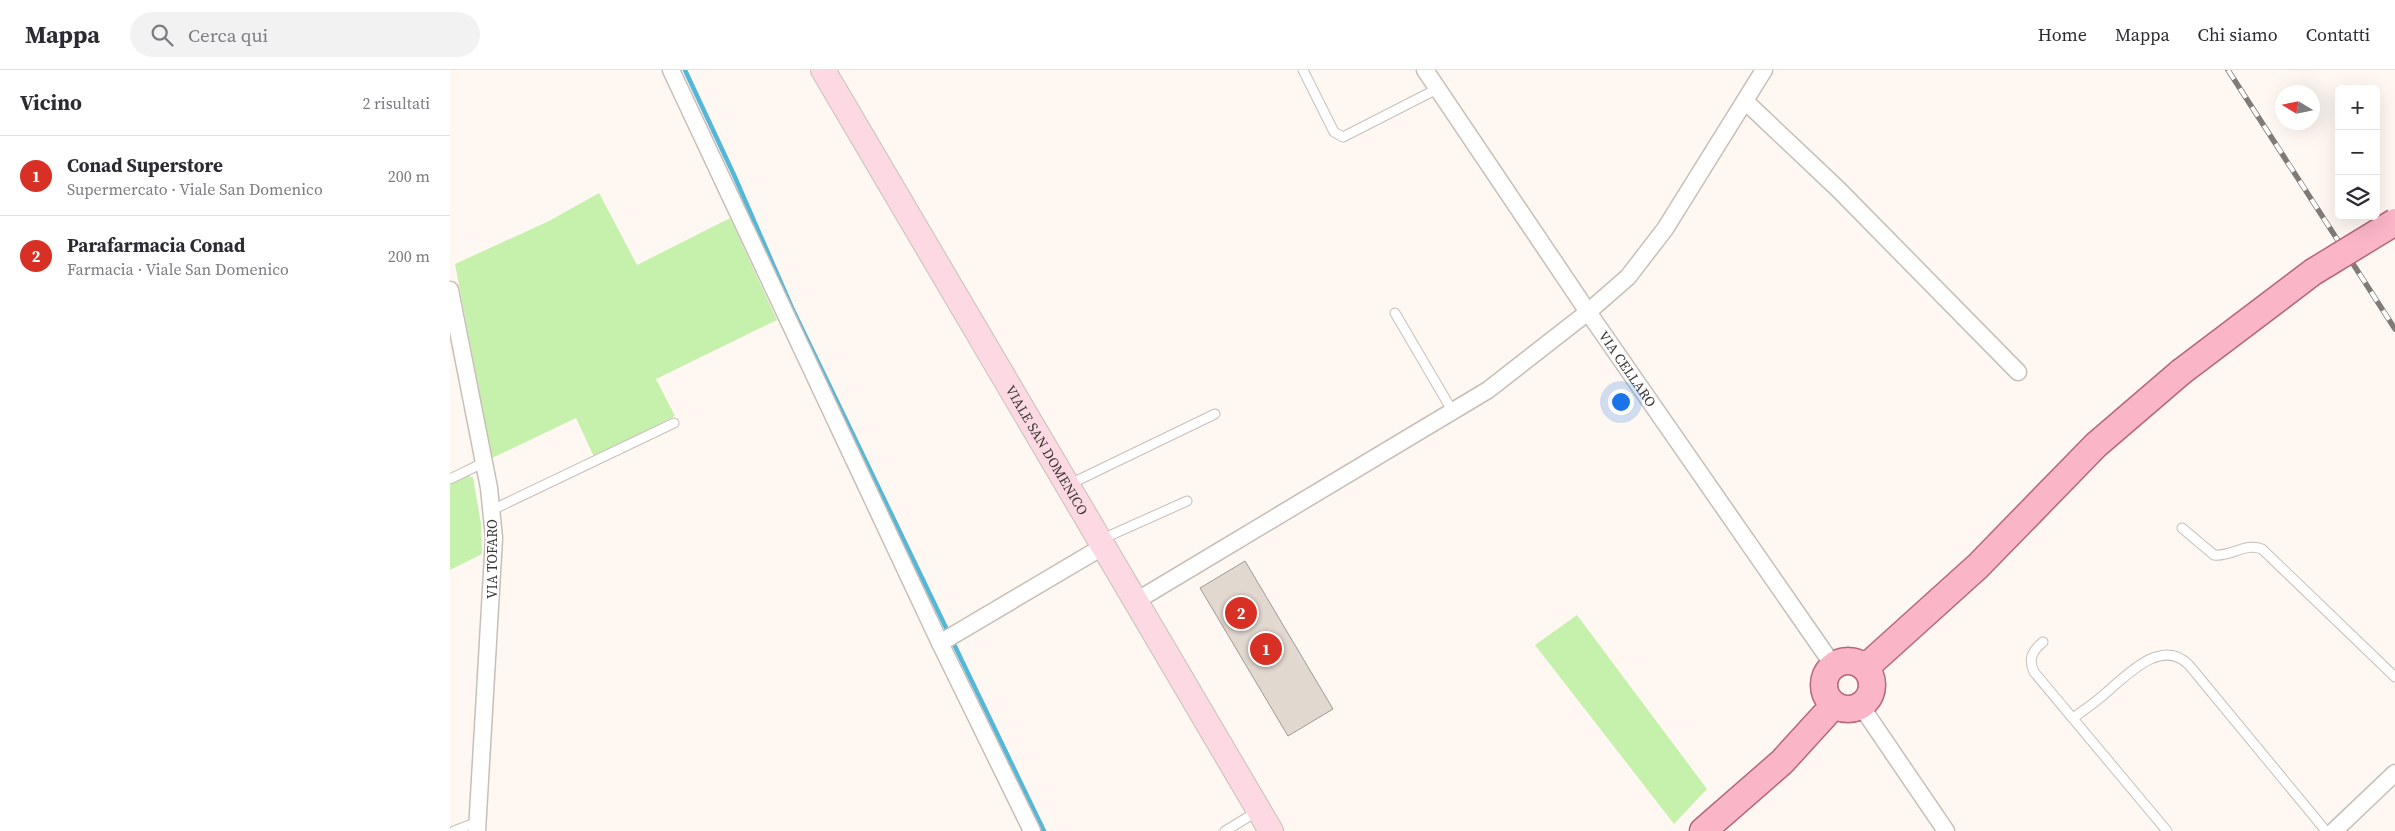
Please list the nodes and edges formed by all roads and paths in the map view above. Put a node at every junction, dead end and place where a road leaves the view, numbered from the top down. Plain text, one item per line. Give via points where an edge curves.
1 (671, 70) edge
2 (823, 70) edge
3 (1302, 70) edge
4 (1425, 70) edge
5 (1764, 70) edge
6 (1437, 89) junction
7 (1746, 101) junction
8 (2395, 222) edge
9 (450, 290) edge
10 (1395, 312) dead end
11 (1588, 312) junction
12 (452, 317) edge
13 (2018, 372) dead end
14 (1453, 412) junction
15 (1215, 414) dead end
16 (674, 423) dead end
17 (483, 463) junction
18 (450, 479) edge
19 (1068, 485) junction
20 (1186, 501) dead end
21 (492, 510) junction
22 (2182, 528) dead end
23 (1102, 543) junction
24 (1136, 601) junction
25 (947, 639) junction
26 (2043, 642) dead end
27 (1833, 665) junction
28 (1866, 668) junction
29 (2395, 677) edge
30 (1834, 705) junction
31 (1861, 706) junction
32 (2073, 718) junction
33 (2395, 773) edge
34 (1258, 811) junction
35 (478, 826) edge
36 (454, 831) edge
37 (1032, 831) edge
38 (1225, 831) edge
39 (1271, 831) edge
40 (1703, 831) edge
41 (1946, 831) edge
42 (2167, 831) edge
43 (2326, 831) edge
44 (2334, 831) edge

1 - 25 street
2 - 19 main road, VIALE SAN DOMENICO
3 - 6 lane via 1334,132 1343,136
4 - 6 street, VIA CELLARO
5 - 7 street
6 - 11 street, VIA CELLARO
7 - 11 street via 1665,229 1628,277
7 - 13 street via 1838,189
8 - 28 main road, bridge via 2313,272 2181,372 2096,445 1978,566
9 - 12 street, VIA TOFARO
10 - 14 lane
11 - 14 street via 1488,390
11 - 27 street, VIA CELLARO
12 - 17 street, VIA TOFARO
14 - 24 street
15 - 19 lane
16 - 21 lane
17 - 18 lane
17 - 21 street, VIA TOFARO
19 - 23 main road, VIALE SAN DOMENICO
20 - 23 lane
21 - 35 street, VIA TOFARO via 494,568
22 - 29 lane via 2214,555 2229,555 2249,546 2262,549
23 - 24 main road, VIALE SAN DOMENICO
23 - 25 street
24 - 34 main road, VIALE SAN DOMENICO
25 - 37 street
26 - 32 lane via 2031,656 2034,672
27 - 28 main road via 1846,660
27 - 30 main road via 1823,686 1828,700
28 - 31 main road via 1872,688 1867,701
30 - 31 main road via 1848,710
30 - 40 main road via 1782,762
31 - 41 street
32 - 42 lane
32 - 43 lane via 2143,662 2169,655 2178,656 2189,664
33 - 44 street
34 - 38 lane
34 - 39 main road, VIALE SAN DOMENICO
35 - 36 lane

